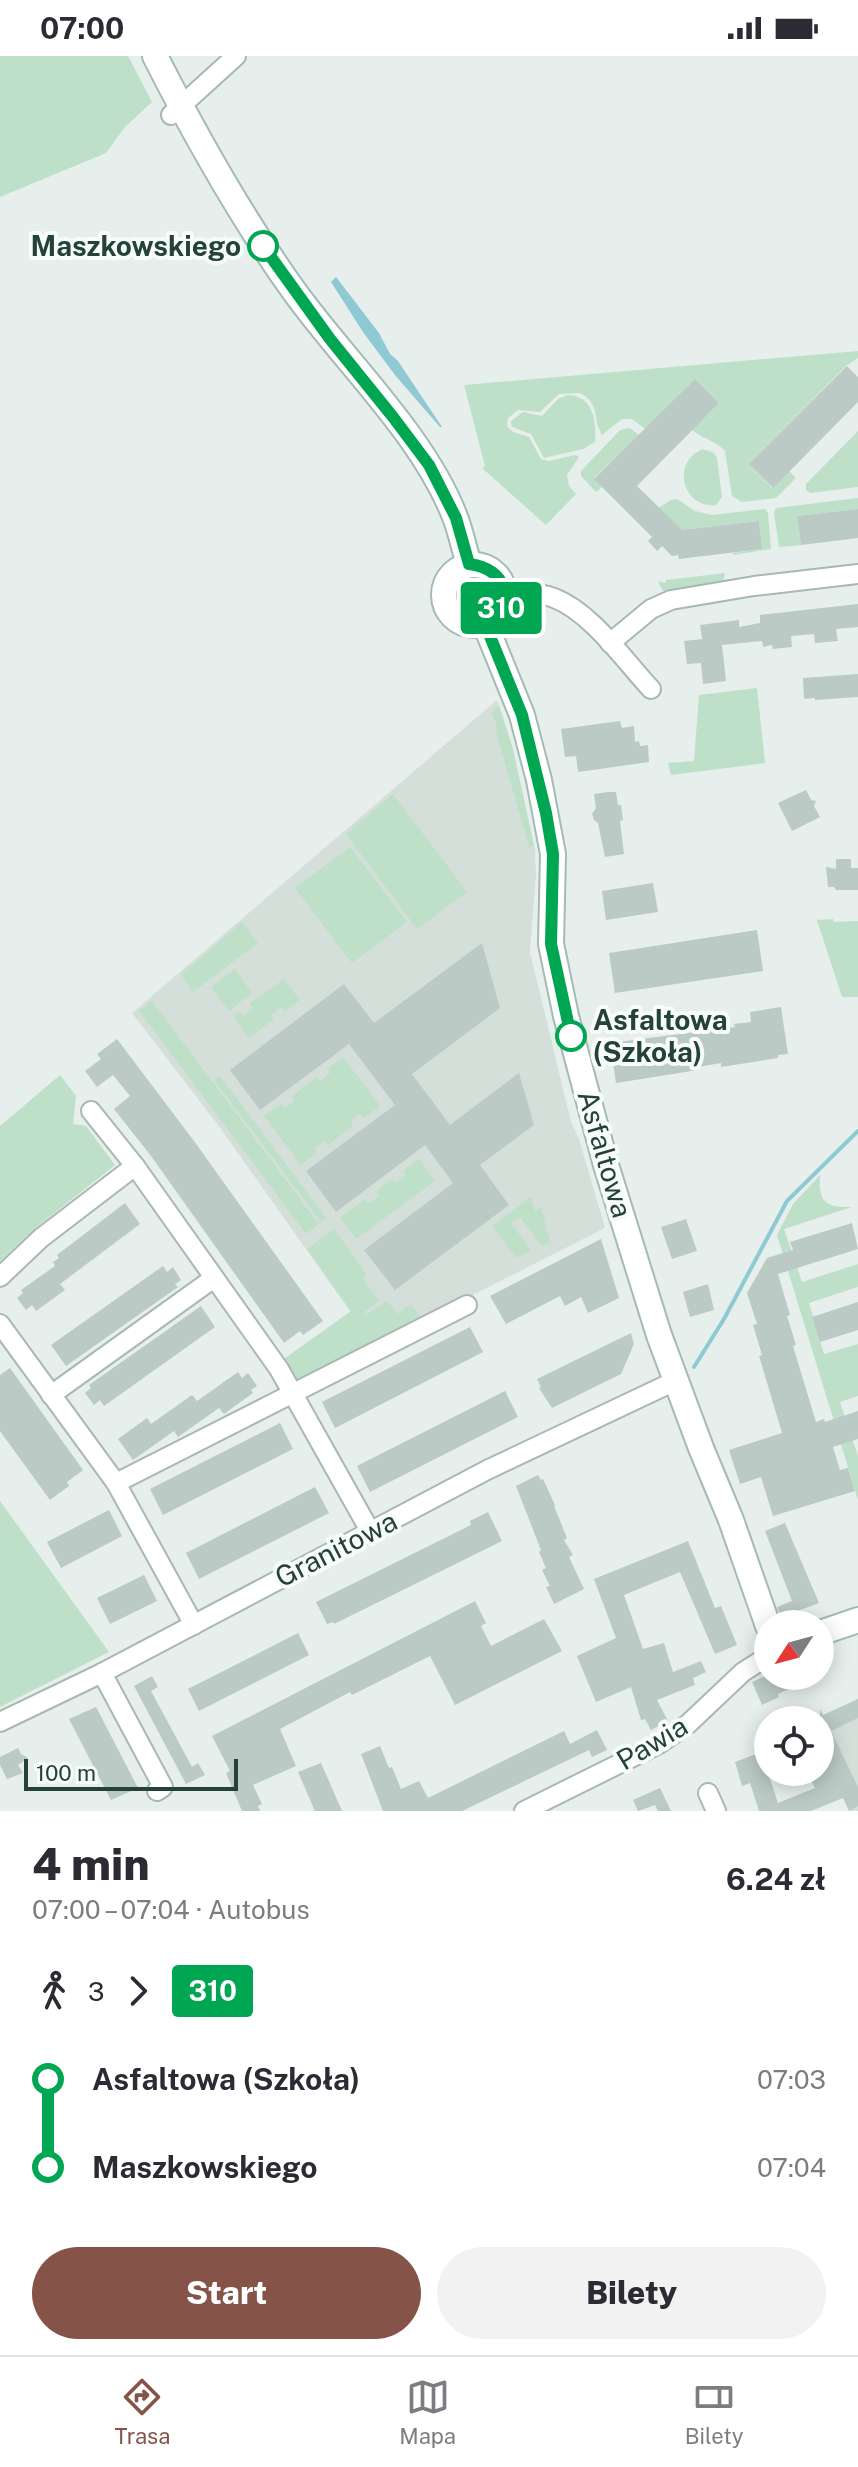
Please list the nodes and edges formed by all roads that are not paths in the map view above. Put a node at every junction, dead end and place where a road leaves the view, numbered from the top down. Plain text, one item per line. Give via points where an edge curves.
1 (155, 56) edge
2 (236, 56) edge
3 (176, 110) junction
4 (469, 564) junction
5 (858, 574) edge
6 (504, 592) junction
7 (485, 624) junction
8 (610, 643) junction
9 (651, 689) dead end
10 (91, 1111) dead end
11 (135, 1166) junction
12 (0, 1277) edge
13 (214, 1278) junction
14 (467, 1305) dead end
15 (0, 1324) edge
16 (675, 1381) junction
17 (293, 1393) junction
18 (51, 1395) junction
19 (116, 1483) junction
20 (370, 1531) junction
21 (762, 1610) edge
22 (858, 1620) edge
23 (194, 1625) junction
24 (834, 1628) edge
25 (754, 1665) edge
26 (102, 1673) junction
27 (0, 1722) edge
28 (157, 1791) dead end
29 (708, 1793) dead end
30 (524, 1811) edge
31 (716, 1811) edge

1 - 3 street
2 - 3 street
3 - 4 street via 285,278 429,465 456,518
4 - 6 street via 491,570
4 - 7 street via 447,580 445,602 460,622
5 - 8 street via 671,600 651,609
6 - 7 street via 502,607
6 - 8 street via 557,599 578,611
7 - 16 street, Asfaltowa via 522,715 546,813 553,854 551,944 571,1034 606,1165
8 - 9 street
10 - 11 street
11 - 12 street via 41,1238
11 - 13 street
13 - 17 street
13 - 18 street
14 - 17 street
15 - 18 street
16 - 20 street, Granitowa
16 - 21 street, Asfaltowa
17 - 19 street
17 - 20 street
18 - 19 street
19 - 23 street
20 - 23 street, Granitowa
22 - 24 street
23 - 26 street, Granitowa
25 - 30 street, Pawia via 659,1744
26 - 27 street, Granitowa
26 - 28 street via 163,1787
29 - 31 street

